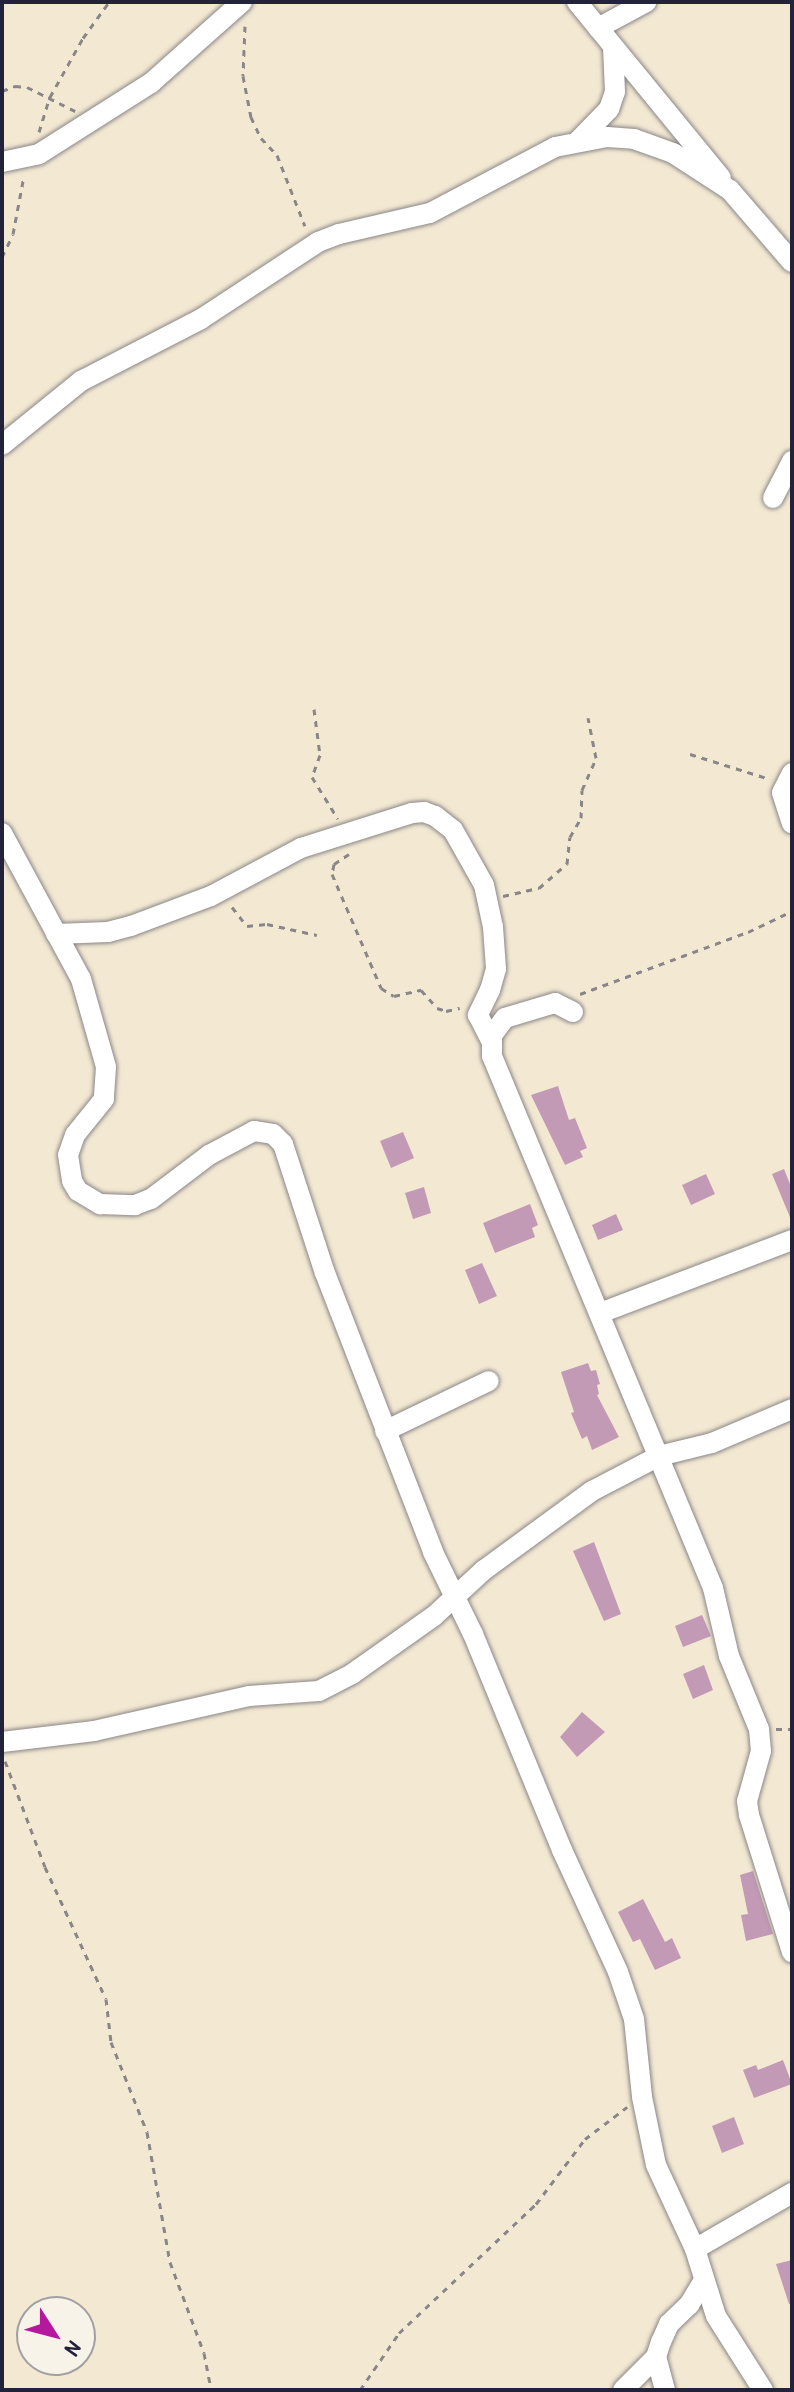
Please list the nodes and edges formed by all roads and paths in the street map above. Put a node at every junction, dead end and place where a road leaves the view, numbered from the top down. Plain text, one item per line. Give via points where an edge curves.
1 (109, 2) edge
2 (577, 2) edge
3 (646, 2) edge
4 (244, 12) edge
5 (598, 28) junction
6 (613, 47) junction
7 (2, 91) edge
8 (50, 97) junction
9 (93, 120) junction
10 (576, 143) junction
11 (27, 157) junction
12 (2, 162) edge
13 (730, 190) junction
14 (310, 246) junction
15 (2, 257) edge
16 (792, 262) edge
17 (2, 445) edge
18 (792, 461) edge
19 (773, 498) dead end
20 (314, 709) dead end
21 (588, 718) dead end
22 (690, 754) dead end
23 (788, 778) edge
24 (792, 823) edge
25 (2, 833) edge
26 (347, 834) junction
27 (211, 896) junction
28 (488, 899) junction
29 (792, 911) edge
30 (56, 934) junction
31 (317, 935) dead end
32 (564, 1008) joint
33 (478, 1010) junction
34 (491, 1040) junction
35 (792, 1240) edge
36 (600, 1313) junction
37 (489, 1381) dead end
38 (792, 1409) edge
39 (385, 1431) junction
40 (659, 1456) junction
41 (455, 1599) junction
42 (3, 1748) edge
43 (792, 1952) edge
44 (642, 2097) junction
45 (792, 2193) edge
46 (695, 2249) junction
47 (703, 2282) junction
48 (656, 2357) junction
49 (211, 2390) edge
50 (360, 2390) edge
51 (623, 2390) edge
52 (665, 2390) edge
53 (763, 2390) edge

1 - 8 path
2 - 5 street
3 - 5 street
4 - 9 street
4 - 14 path via 247,104 260,136 277,155
5 - 6 street
6 - 10 street via 615,92 596,125
6 - 13 street
7 - 8 path via 18,85
8 - 9 path
8 - 11 path
9 - 11 street
10 - 13 street via 607,137 654,144
10 - 14 street via 542,153 430,213
11 - 12 street
11 - 15 path via 13,234
13 - 16 street
14 - 17 street via 201,319 81,381
18 - 19 street
20 - 26 path via 320,755 312,777
21 - 28 path via 596,758 582,790 581,818 570,837 567,864 539,888
22 - 23 path via 752,776
23 - 24 street via 782,801
25 - 30 street
26 - 27 street via 301,848
26 - 28 street via 412,813 435,816 453,830
26 - 33 path via 350,850 334,864 332,874 381,988 394,996 421,990 443,1010
27 - 30 street via 108,932
27 - 31 path via 227,903 247,926 267,924
28 - 33 street via 496,969
29 - 32 path
30 - 39 street via 86,994 108,1079 104,1099 75,1135 68,1155 78,1191 100,1204 135,1205 241,1137 254,1131 273,1134 283,1144
32 - 34 street via 505,1018
33 - 34 street
34 - 36 street via 492,1056
35 - 36 street
36 - 40 street
37 - 39 street
38 - 40 street via 712,1443
39 - 41 street
40 - 41 street via 592,1491 484,1570
40 - 43 street via 713,1588 729,1656 759,1729 761,1751 747,1801 749,1815
41 - 42 street via 352,1674 319,1691 249,1696
41 - 44 street via 618,1972 634,2019
42 - 49 path via 45,1867 106,1999 111,2042 147,2132 170,2262 204,2353
44 - 46 street via 656,2165
44 - 50 path via 574,2151 536,2204 386,2347
45 - 46 street
46 - 47 street
47 - 48 street via 669,2324
47 - 53 street via 725,2335
48 - 51 street
48 - 52 street

